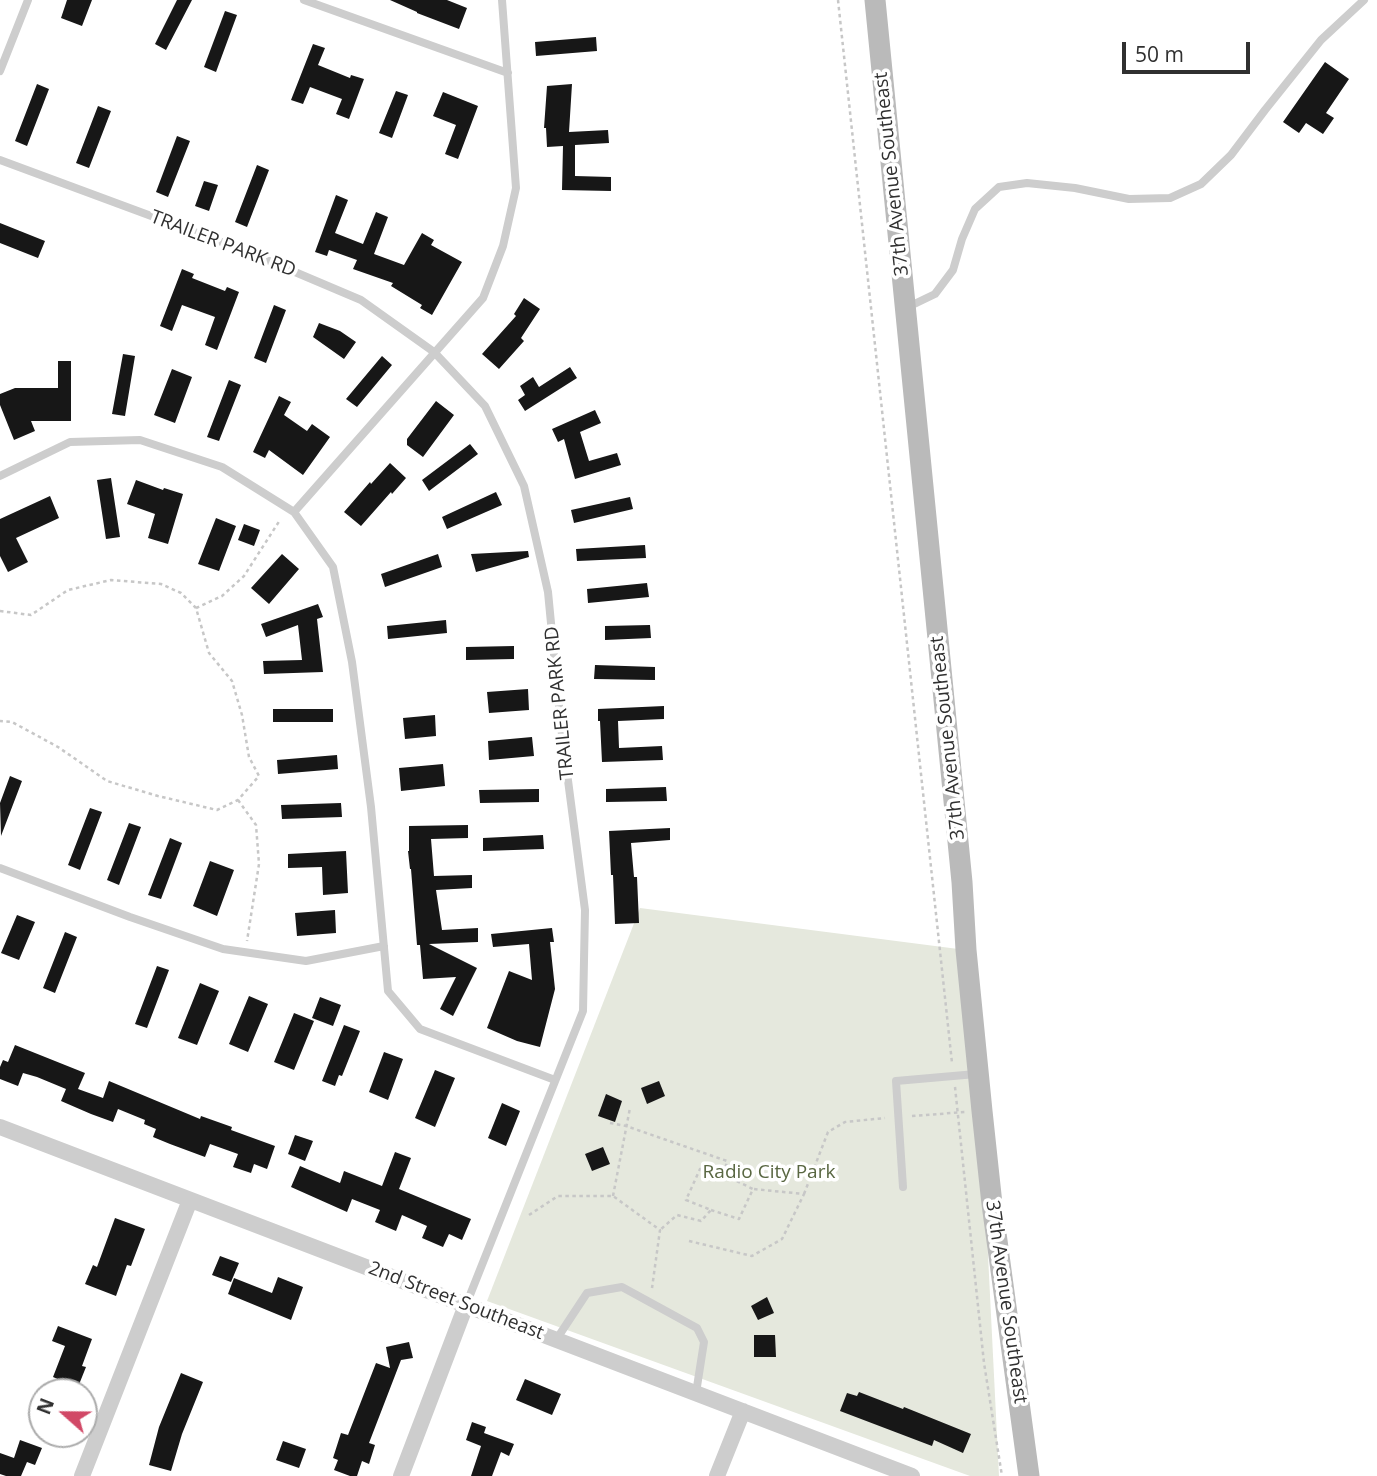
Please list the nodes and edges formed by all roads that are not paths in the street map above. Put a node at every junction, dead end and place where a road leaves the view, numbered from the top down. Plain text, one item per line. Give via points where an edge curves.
1 (28, 0) edge
2 (304, 0) edge
3 (502, 0) edge
4 (875, 0) edge
5 (1364, 0) edge
6 (0, 71) edge
7 (508, 73) junction
8 (0, 160) edge
9 (905, 309) junction
10 (434, 352) junction
11 (0, 476) edge
12 (294, 512) junction
13 (0, 868) edge
14 (384, 946) junction
15 (979, 1074) junction
16 (555, 1080) junction
17 (0, 1126) edge
18 (903, 1187) dead end
19 (190, 1199) junction
20 (466, 1305) junction
21 (556, 1340) junction
22 (696, 1393) junction
23 (743, 1411) junction
24 (82, 1476) edge
25 (401, 1476) edge
26 (717, 1476) edge
27 (912, 1476) edge
28 (1029, 1476) edge

1 - 6 lane
2 - 7 lane
3 - 7 lane
4 - 9 street, 37th Avenue Southeast
5 - 9 lane via 1321,40 1231,155 1201,184 1170,198 1129,199 1027,183 999,187 975,209 953,270 935,293
7 - 10 lane via 516,188 503,246 483,298
8 - 10 lane, TRAILER PARK RD via 243,250 361,300
9 - 15 street, 37th Avenue Southeast
10 - 12 lane
10 - 16 lane, TRAILER PARK RD via 485,405 524,486 548,592 585,910 583,1011
11 - 12 lane via 70,442 140,440 222,467
12 - 14 lane via 333,567 352,662
13 - 14 lane via 223,949 306,961
14 - 16 lane via 388,991 420,1029
15 - 18 lane via 896,1081
15 - 28 street, 37th Avenue Southeast
16 - 20 lane, TRAILER PARK RD
17 - 19 street, 2nd Street Southeast
19 - 20 street, 2nd Street Southeast
19 - 24 street
20 - 21 street, 2nd Street Southeast
20 - 25 street
21 - 22 street, 2nd Street Southeast
21 - 22 lane via 587,1293 622,1287 697,1328 704,1342
22 - 23 street, 2nd Street Southeast
23 - 26 street
23 - 27 street, 2nd Street Southeast

